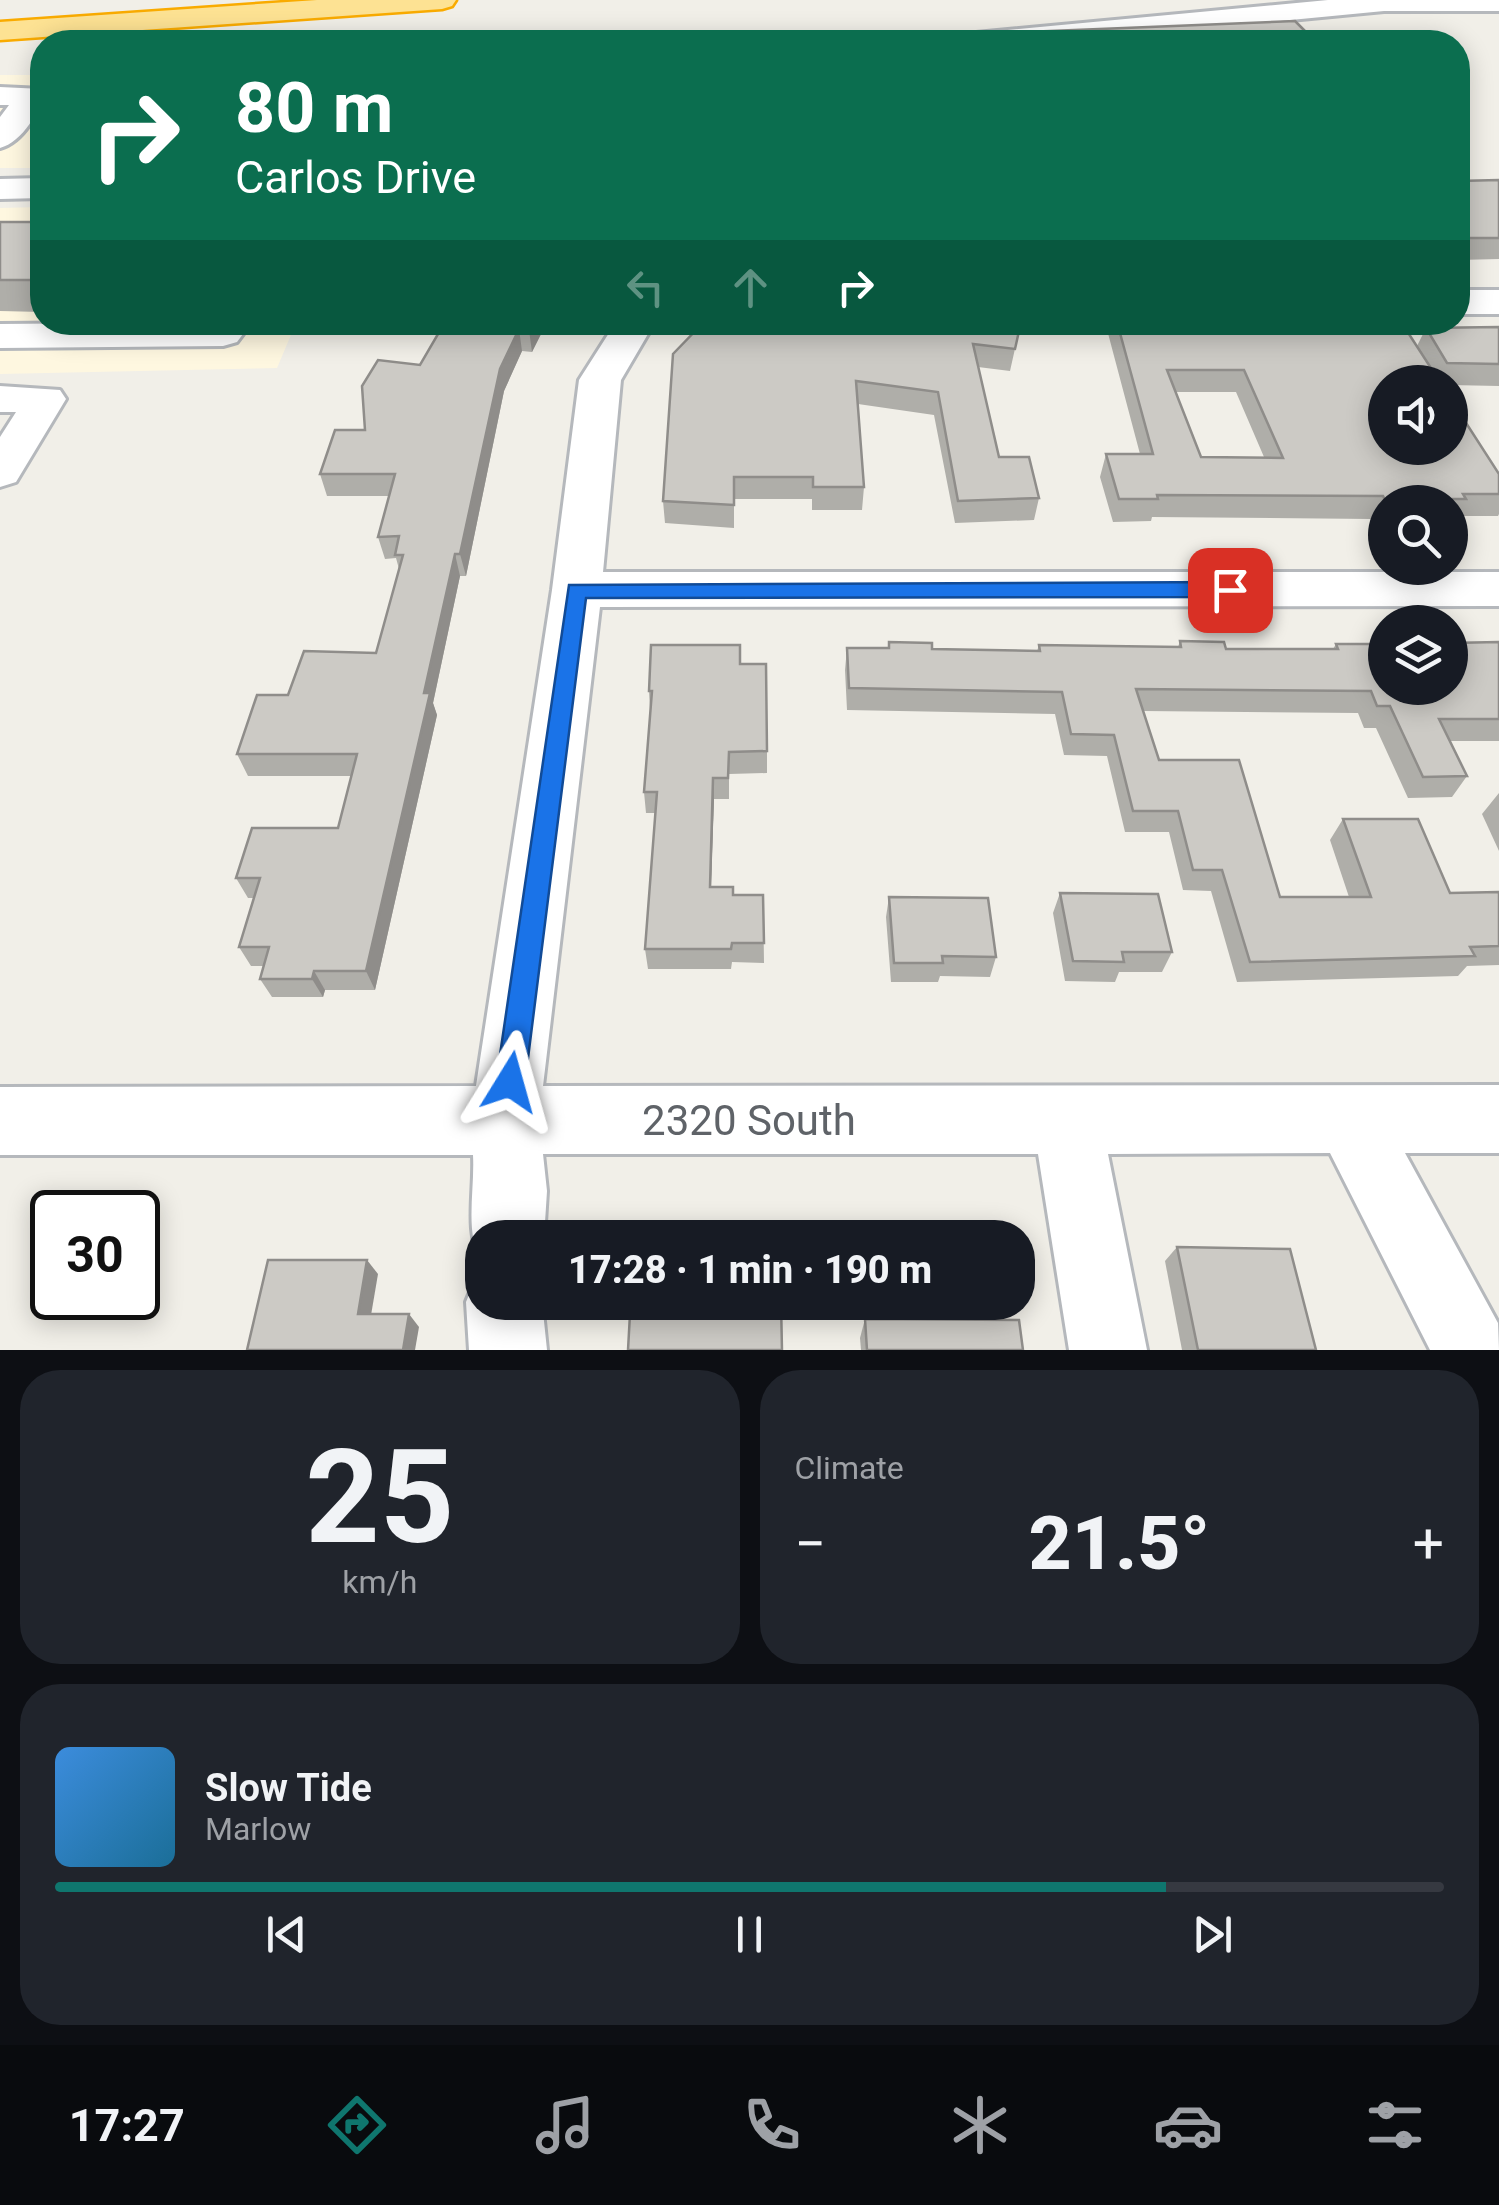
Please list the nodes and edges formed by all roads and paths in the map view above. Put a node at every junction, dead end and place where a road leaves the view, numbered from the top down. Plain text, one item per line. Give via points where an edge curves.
1 (442, 0) edge
2 (1499, 4) edge
3 (0, 27) edge
4 (1102, 30) edge
5 (0, 96) edge
6 (30, 96) edge
7 (30, 100) edge
8 (0, 138) edge
9 (30, 188) edge
10 (0, 189) edge
11 (1470, 302) edge
12 (1499, 302) edge
13 (112, 335) edge
14 (628, 335) edge
15 (0, 336) edge
16 (0, 400) edge
17 (0, 472) edge
18 (1499, 589) edge
19 (577, 590) junction
20 (1499, 1119) edge
21 (505, 1120) junction
22 (1067, 1120) junction
23 (1350, 1120) junction
24 (0, 1121) edge
25 (508, 1220) edge
26 (506, 1320) edge
27 (508, 1350) edge
28 (1108, 1350) edge
29 (1470, 1350) edge

1 - 3 highway
2 - 4 street via 1384,3
5 - 6 street
7 - 8 street
9 - 10 street
11 - 12 street
13 - 15 street
14 - 19 street via 600,380
16 - 17 street via 45,399
18 - 19 street
19 - 21 street
20 - 23 street, 2320 South
21 - 22 street, 2320 South
21 - 24 street, 2320 South
21 - 25 street
22 - 23 street, 2320 South
22 - 28 street
23 - 29 street
26 - 27 street

